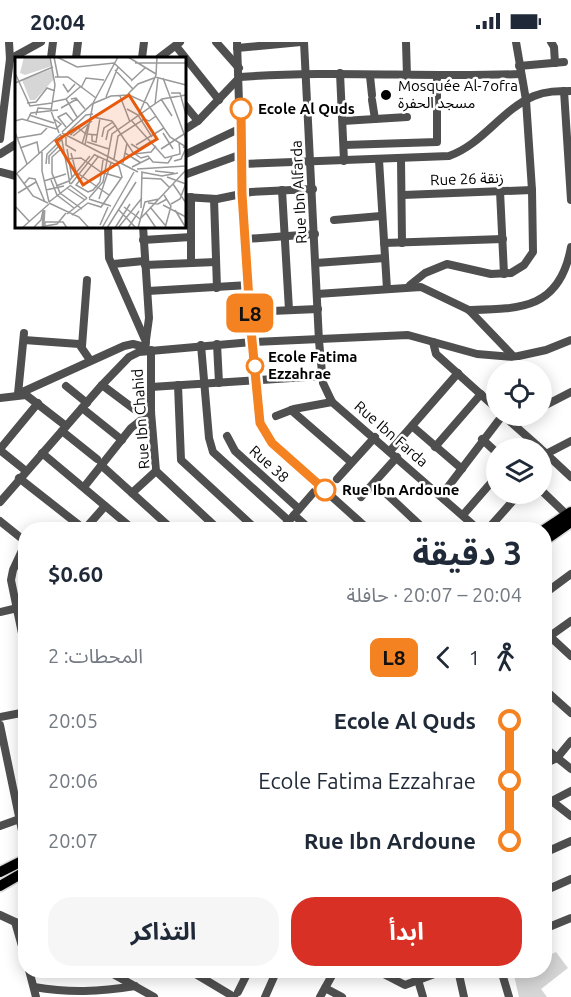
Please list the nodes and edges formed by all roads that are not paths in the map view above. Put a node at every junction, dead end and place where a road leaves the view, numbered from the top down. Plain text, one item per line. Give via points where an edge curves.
1 (9, 42) edge
2 (53, 42) edge
3 (78, 42) edge
4 (144, 42) edge
5 (216, 42) edge
6 (302, 42) edge
7 (406, 42) edge
8 (516, 42) edge
9 (551, 42) edge
10 (38, 44) edge
11 (178, 44) edge
12 (237, 45) edge
13 (51, 57) edge
14 (76, 57) edge
15 (142, 57) edge
16 (160, 57) edge
17 (10, 59) junction
18 (564, 62) dead end
19 (555, 63) junction
20 (186, 64) edge
21 (520, 70) junction
22 (305, 72) junction
23 (240, 73) junction
24 (340, 73) junction
25 (437, 75) junction
26 (370, 76) junction
27 (407, 76) junction
28 (568, 91) edge
29 (219, 100) junction
30 (526, 100) junction
31 (186, 107) edge
32 (407, 117) dead end
33 (375, 119) junction
34 (198, 121) junction
35 (343, 121) junction
36 (1, 123) edge
37 (241, 128) junction
38 (186, 129) edge
39 (0, 139) edge
40 (15, 145) edge
41 (344, 145) junction
42 (0, 154) edge
43 (186, 154) edge
44 (242, 154) junction
45 (401, 159) junction
46 (379, 160) junction
47 (344, 161) junction
48 (312, 162) junction
49 (242, 164) junction
50 (0, 172) edge
51 (571, 173) edge
52 (186, 174) edge
53 (15, 176) edge
54 (313, 189) junction
55 (282, 190) junction
56 (532, 190) junction
57 (500, 191) junction
58 (242, 194) junction
59 (403, 195) junction
60 (188, 197) edge
61 (214, 199) junction
62 (571, 200) edge
63 (381, 216) junction
64 (334, 220) dead end
65 (108, 228) edge
66 (143, 228) edge
67 (315, 234) junction
68 (285, 236) junction
69 (191, 237) junction
70 (246, 239) junction
71 (503, 239) junction
72 (143, 240) junction
73 (384, 243) junction
74 (402, 243) junction
75 (571, 246) edge
76 (385, 258) junction
77 (111, 261) junction
78 (191, 262) junction
79 (216, 262) junction
80 (144, 263) junction
81 (316, 263) junction
82 (504, 274) junction
83 (87, 280) dead end
84 (249, 285) junction
85 (410, 285) junction
86 (217, 288) junction
87 (387, 289) junction
88 (148, 291) junction
89 (317, 294) junction
90 (318, 309) junction
91 (289, 310) junction
92 (469, 310) junction
93 (250, 312) junction
94 (571, 340) edge
95 (319, 341) junction
96 (252, 342) junction
97 (433, 342) junction
98 (201, 345) junction
99 (217, 345) junction
100 (82, 346) junction
101 (147, 347) junction
102 (513, 357) junction
103 (90, 360) junction
104 (458, 373) junction
105 (322, 376) junction
106 (257, 380) junction
107 (219, 383) junction
108 (204, 384) junction
109 (102, 385) junction
110 (178, 385) junction
111 (66, 386) dead end
112 (151, 387) junction
113 (571, 392) edge
114 (18, 394) junction
115 (481, 394) junction
116 (0, 398) edge
117 (486, 399) edge
118 (332, 402) junction
119 (552, 402) edge
120 (38, 403) junction
121 (85, 405) junction
122 (134, 409) dead end
123 (291, 410) junction
124 (151, 412) junction
125 (276, 416) dead end
126 (412, 426) junction
127 (497, 426) edge
128 (515, 426) edge
129 (64, 428) junction
130 (227, 436) dead end
131 (375, 437) junction
132 (528, 438) edge
133 (482, 439) junction
134 (122, 440) junction
135 (571, 441) edge
136 (486, 443) edge
137 (435, 447) junction
138 (552, 448) edge
139 (0, 449) edge
140 (42, 453) junction
141 (394, 454) junction
142 (552, 459) edge
143 (99, 462) junction
144 (351, 462) junction
145 (462, 469) junction
146 (156, 471) junction
147 (22, 475) junction
148 (571, 477) edge
149 (337, 479) dead end
150 (375, 483) junction
151 (320, 485) junction
152 (84, 487) junction
153 (486, 489) edge
154 (3, 490) edge
155 (132, 492) junction
156 (441, 496) junction
157 (361, 497) dead end
158 (552, 500) edge
159 (0, 502) edge
160 (510, 504) edge
161 (105, 506) junction
162 (294, 514) junction
163 (463, 515) junction
164 (570, 516) edge
165 (0, 521) edge
166 (76, 522) edge
167 (90, 522) edge
168 (124, 522) edge
169 (164, 522) edge
170 (210, 522) edge
171 (248, 522) edge
172 (288, 522) edge
173 (302, 522) edge
174 (360, 522) edge
175 (416, 522) edge
176 (470, 522) edge
177 (495, 522) edge
178 (552, 526) edge
179 (552, 533) edge
180 (18, 536) edge
181 (18, 560) edge
182 (571, 574) edge
183 (552, 588) edge
184 (18, 598) edge
185 (18, 609) edge
186 (0, 612) edge
187 (571, 621) edge
188 (552, 631) edge
189 (552, 639) edge
190 (571, 656) edge
191 (552, 696) edge
192 (571, 713) edge
193 (18, 714) edge
194 (0, 717) edge
195 (0, 725) edge
196 (571, 741) edge
197 (552, 754) edge
198 (557, 758) junction
199 (552, 760) edge
200 (571, 769) edge
201 (571, 791) edge
202 (18, 798) edge
203 (552, 801) edge
204 (552, 805) edge
205 (571, 816) edge
206 (18, 820) edge
207 (0, 826) edge
208 (571, 841) edge
209 (552, 849) edge
210 (18, 864) edge
211 (0, 872) edge
212 (18, 877) edge
213 (571, 879) edge
214 (0, 886) edge
215 (552, 887) edge
216 (0, 915) edge
217 (571, 918) edge
218 (15, 922) junction
219 (18, 923) edge
220 (552, 926) edge
221 (18, 932) edge
222 (31, 978) edge
223 (120, 978) edge
224 (203, 978) edge
225 (246, 978) edge
226 (274, 978) edge
227 (331, 978) edge
228 (391, 978) edge
229 (418, 978) edge
230 (428, 978) edge
231 (460, 978) edge
232 (503, 978) edge
233 (420, 982) junction
234 (135, 986) junction
235 (34, 987) junction
236 (325, 988) junction
237 (101, 994) edge
238 (69, 995) edge
239 (238, 996) edge
240 (36, 997) edge
241 (154, 997) edge
242 (265, 997) edge
243 (320, 997) edge
244 (342, 997) edge
245 (423, 997) edge
246 (464, 997) edge
247 (509, 997) edge

1 - 17 street
2 - 13 street
3 - 14 street
4 - 15 street
5 - 23 street
6 - 12 street
6 - 22 street, Rue Ibn Alfarda
7 - 27 street
8 - 21 street
9 - 19 street
10 - 17 street
11 - 16 street
12 - 23 street
17 - 36 street
18 - 19 street
19 - 21 street
20 - 29 street
21 - 25 street
21 - 30 street
22 - 23 street
22 - 24 street
22 - 48 street, Rue Ibn Alfarda
23 - 29 street
23 - 37 street
24 - 26 street
24 - 35 street
25 - 27 street
25 - 41 street via 437,142
26 - 27 street
26 - 33 street
28 - 30 street via 541,93
28 - 51 street
29 - 34 street
30 - 45 street via 476,143 457,153
30 - 56 street
31 - 34 street
32 - 33 street
33 - 35 street
34 - 38 street
35 - 41 street
36 - 39 street
37 - 43 street
37 - 44 street
40 - 42 street
41 - 47 street
44 - 49 street
44 - 52 street
45 - 46 street
45 - 59 street
46 - 47 street
46 - 63 street
47 - 48 street
48 - 49 street
48 - 54 street, Rue Ibn Alfarda
49 - 58 street
50 - 53 street
51 - 62 street
54 - 55 street
54 - 67 street, Rue Ibn Alfarda
55 - 58 street
55 - 68 street
56 - 57 street, Rue 26 زنقة
56 - 82 street via 533,252 517,270
57 - 59 street, Rue 26 زنقة
57 - 71 street
58 - 61 street
58 - 70 street
59 - 74 street
60 - 61 street
60 - 69 street
61 - 79 street
63 - 64 street
63 - 73 street
65 - 77 street, Rue Ibn Chahid
66 - 72 street, Rue Ibn Chahid
67 - 68 street
67 - 81 street, Rue Ibn Alfarda
68 - 70 street
68 - 91 street
69 - 72 street
69 - 78 street
70 - 84 street
71 - 74 street
71 - 82 street
72 - 80 street, Rue Ibn Chahid
73 - 74 street
73 - 76 street
75 - 92 street via 567,266 557,283 535,302 516,309
76 - 81 street
76 - 87 street
77 - 80 street
77 - 101 street, Rue Ibn Chahid
78 - 79 street
78 - 80 street
79 - 86 street
80 - 88 street, Rue Ibn Chahid
81 - 89 street, Rue Ibn Alfarda
82 - 85 street via 447,264 425,273
83 - 100 street
84 - 86 street
84 - 93 street
85 - 87 street
85 - 92 street via 429,289
86 - 88 street
87 - 89 street
88 - 101 street, Rue Ibn Chahid
89 - 90 street, Rue Ibn Alfarda
90 - 91 street
90 - 95 street, Rue Ibn Alfarda
91 - 93 street
92 - 102 street
93 - 96 street
94 - 102 street
95 - 96 street
95 - 97 street via 408,335
95 - 105 street, Rue Ibn Farda
96 - 99 street
96 - 106 street
97 - 102 street via 486,355
97 - 104 street via 436,354
98 - 99 street
98 - 101 street
98 - 108 street
99 - 107 street
100 - 103 street
100 - 114 street via 24,337
101 - 103 street via 124,346
101 - 109 street via 134,354
101 - 112 street, Rue Ibn Chahid
103 - 114 street
104 - 115 street
104 - 126 street
105 - 106 street
105 - 118 street, Rue Ibn Farda
106 - 107 street
106 - 151 street via 264,432
107 - 108 street
108 - 110 street
108 - 162 street via 213,452
109 - 121 street
109 - 122 street
110 - 112 street
110 - 171 street via 181,460
111 - 121 street
112 - 124 street, Rue Ibn Chahid
113 - 119 street
114 - 116 street
114 - 120 street
115 - 117 street
115 - 137 street
118 - 123 street
118 - 131 street, Rue Ibn Farda
120 - 129 street
120 - 139 street
121 - 129 street
121 - 134 street
123 - 125 street
123 - 144 street
124 - 134 street
124 - 146 street, Rue Ibn Chahid
126 - 137 street
126 - 141 street
127 - 133 street
128 - 132 street
129 - 140 street
129 - 143 street
130 - 162 street, Rue 38 via 234,451
131 - 141 street, Rue Ibn Farda
131 - 144 street
133 - 136 street
133 - 145 street
134 - 143 street
135 - 138 street
137 - 145 street
139 - 147 street
140 - 147 street
140 - 152 street
141 - 150 street
141 - 156 street, Rue Ibn Farda
142 - 148 street
143 - 152 street
143 - 155 street
144 - 149 street
145 - 156 street
146 - 155 street
146 - 170 street, Rue Ibn Chahid
147 - 154 street
147 - 166 street
150 - 157 street
150 - 175 street
151 - 162 street
151 - 174 street
152 - 161 street
153 - 163 street
154 - 159 street
155 - 169 street
156 - 163 street, Rue Ibn Farda
158 - 164 street
160 - 177 street
161 - 167 street
161 - 168 street
162 - 172 street
162 - 173 street
163 - 176 street, Rue Ibn Farda
164 - 178 main road
164 - 179 main road
165 - 180 street
181 - 184 street via 11,576
182 - 183 street
185 - 186 street
187 - 188 street
189 - 190 street
191 - 192 street
193 - 194 street
195 - 202 street
196 - 198 street
197 - 198 street
198 - 199 street
198 - 200 street
201 - 203 street
204 - 205 street
206 - 207 street
208 - 209 street
210 - 211 main road
212 - 214 main road
213 - 215 street
216 - 218 street
217 - 220 street
218 - 219 street
218 - 221 street
222 - 235 street
223 - 234 street
224 - 239 street
225 - 239 street
226 - 242 street
227 - 236 street
228 - 233 street via 405,985
229 - 233 street
230 - 233 street
231 - 246 street
232 - 247 street
233 - 245 street
234 - 237 street
234 - 241 street
235 - 238 street
235 - 240 street
236 - 243 street
236 - 244 street
237 - 238 street

